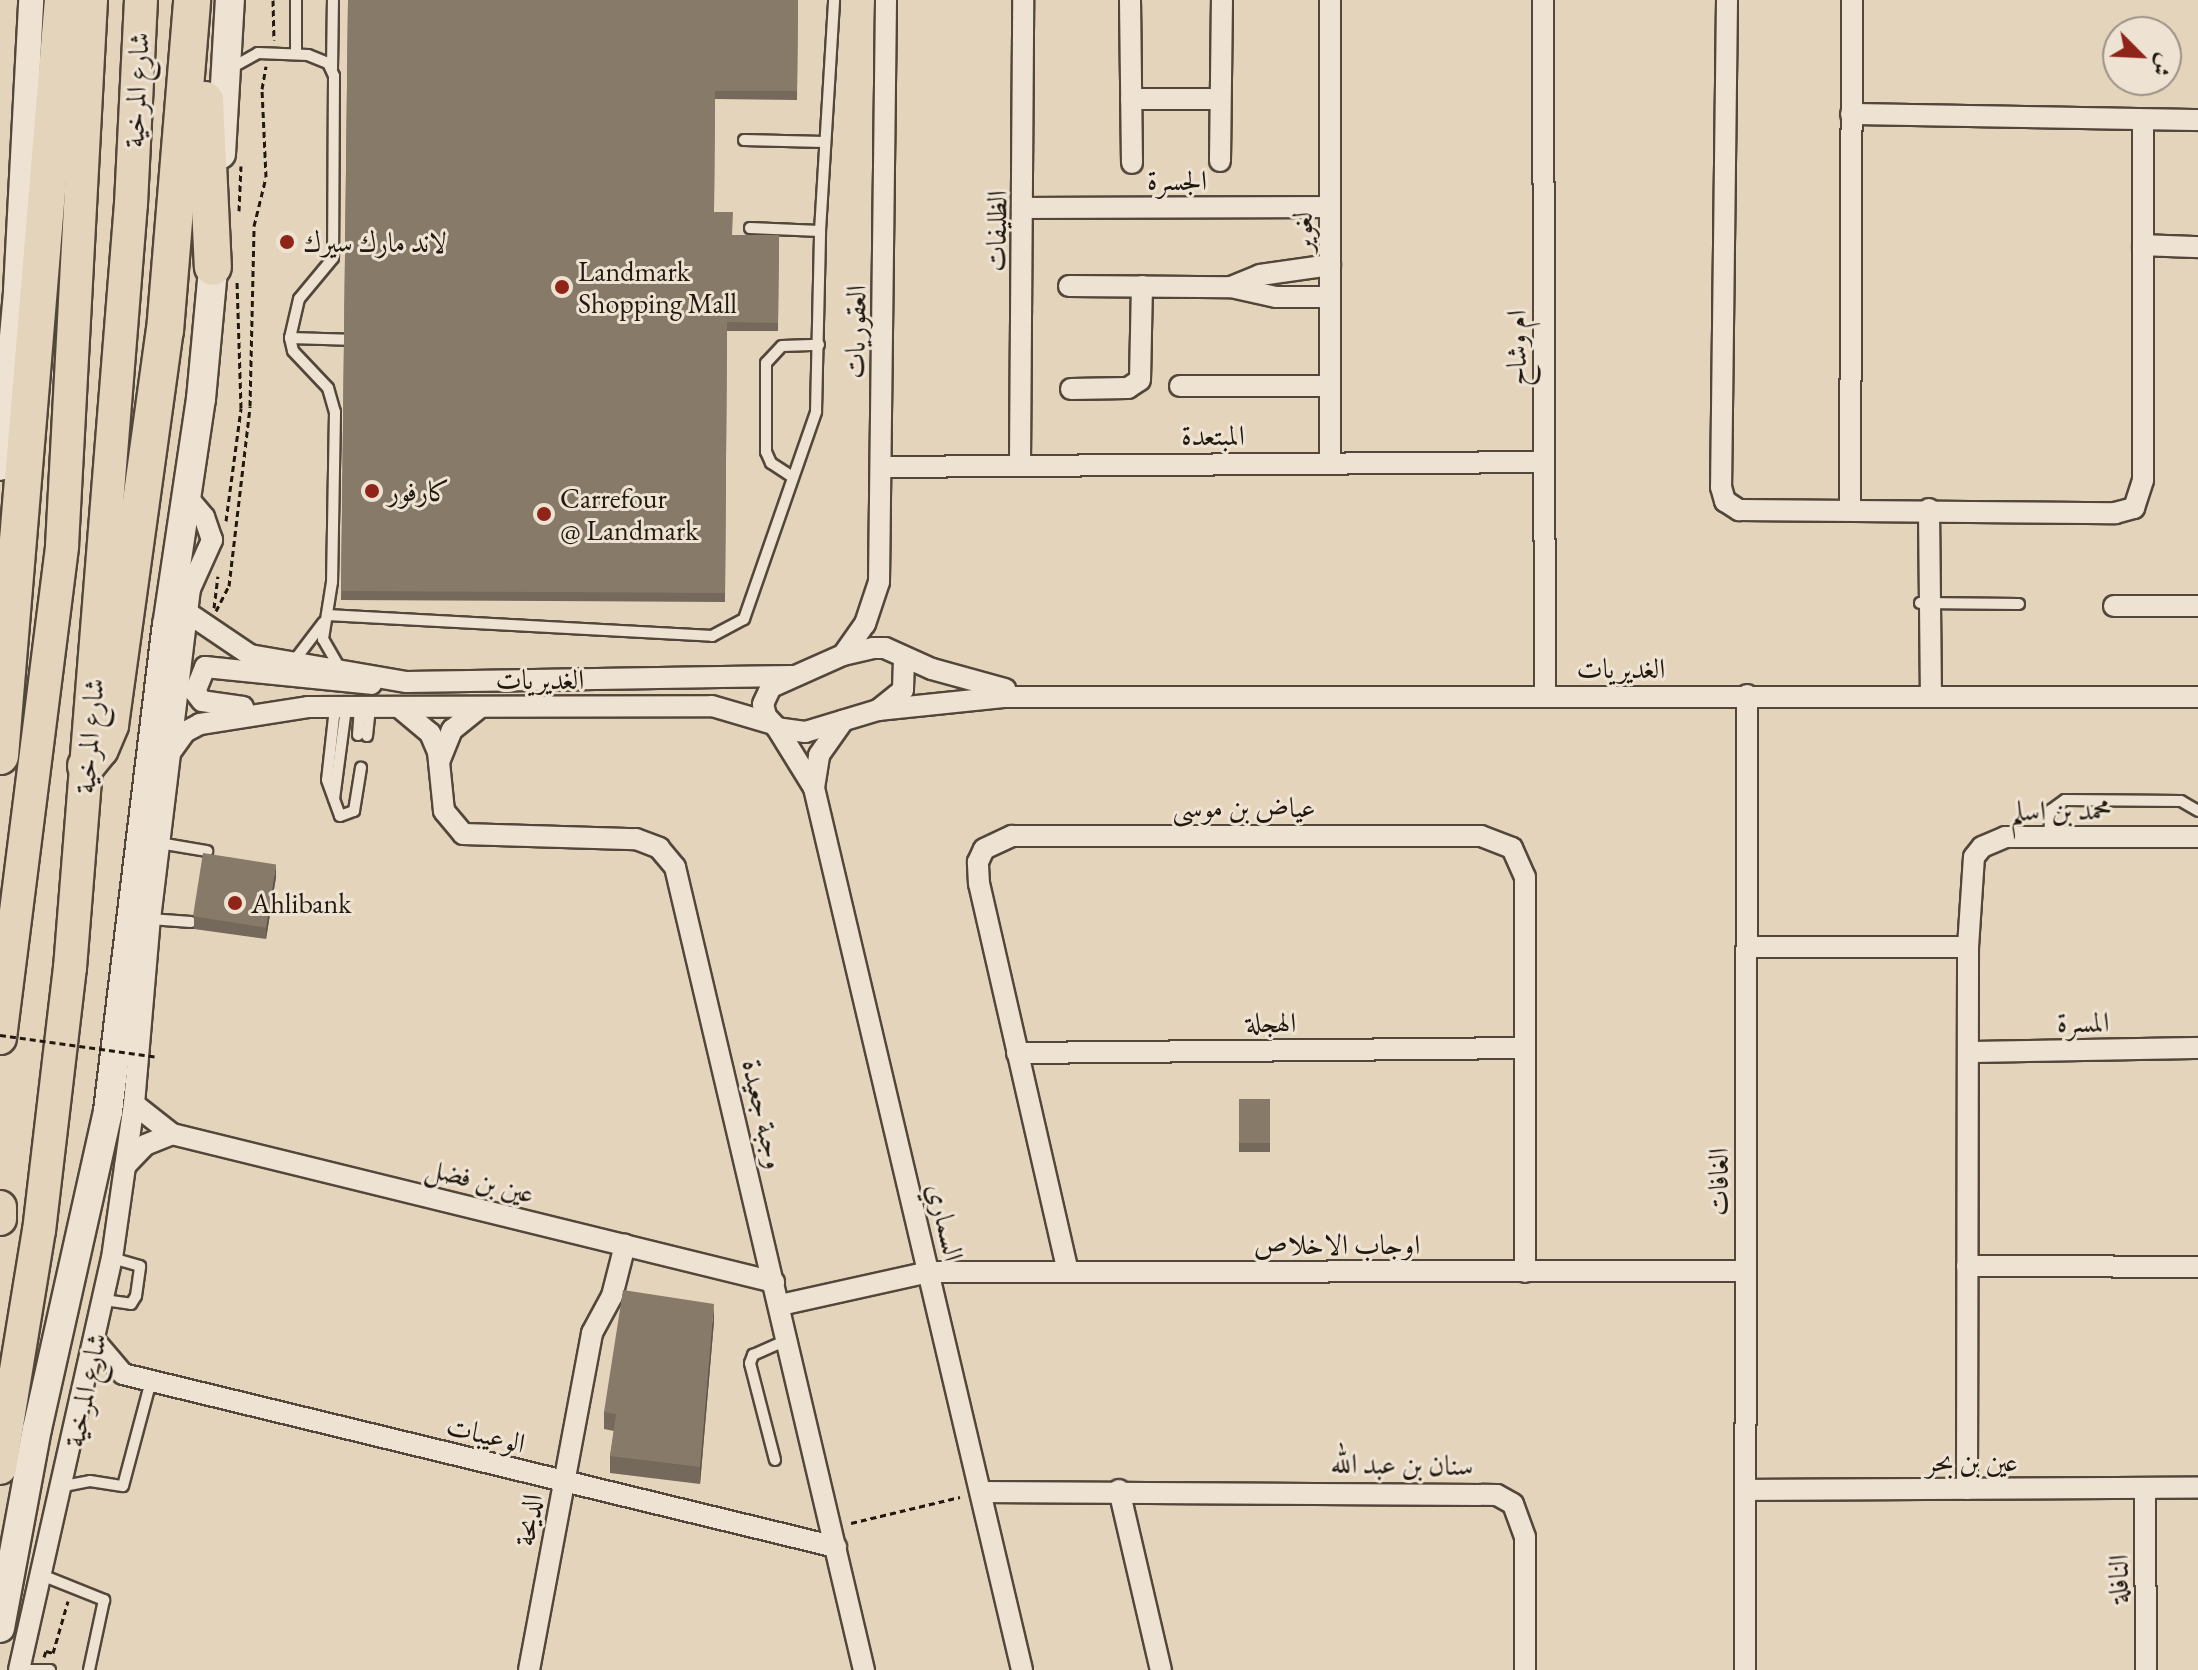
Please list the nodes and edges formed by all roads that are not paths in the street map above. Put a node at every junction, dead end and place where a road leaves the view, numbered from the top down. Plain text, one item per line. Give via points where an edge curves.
1 (31, 0) edge
2 (63, 0) edge
3 (91, 0) edge
4 (141, 0) edge
5 (161, 0) edge
6 (192, 0) edge
7 (207, 0) edge
8 (230, 0) edge
9 (296, 0) edge
10 (333, 0) edge
11 (834, 0) edge
12 (886, 0) edge
13 (1023, 0) edge
14 (1130, 0) edge
15 (1222, 0) edge
16 (1330, 0) edge
17 (1543, 0) edge
18 (1727, 0) edge
19 (1852, 0) edge
20 (296, 54) junction
21 (332, 69) junction
22 (226, 79) junction
23 (1131, 99) junction
24 (1220, 99) junction
25 (1851, 114) junction
26 (2143, 120) junction
27 (2198, 120) edge
28 (744, 140) dead end
29 (824, 142) junction
30 (1220, 161) dead end
31 (1132, 163) dead end
32 (1330, 207) junction
33 (1025, 208) junction
34 (750, 228) dead end
35 (820, 231) junction
36 (2143, 245) junction
37 (2198, 247) edge
38 (125, 263) junction
39 (1330, 265) junction
40 (225, 270) junction
41 (1069, 286) dead end
42 (1142, 286) junction
43 (1231, 287) junction
44 (1330, 297) junction
45 (290, 338) junction
46 (368, 340) edge
47 (819, 345) junction
48 (1180, 386) dead end
49 (1329, 386) junction
50 (1071, 389) dead end
51 (1544, 462) junction
52 (1020, 463) junction
53 (1330, 463) junction
54 (881, 467) junction
55 (0, 468) edge
56 (791, 476) junction
57 (188, 498) junction
58 (1850, 509) junction
59 (1924, 509) junction
60 (1925, 603) junction
61 (2019, 604) dead end
62 (2114, 606) dead end
63 (2198, 606) edge
64 (198, 615) junction
65 (327, 615) junction
66 (8, 627) edge
67 (843, 655) junction
68 (904, 660) junction
69 (292, 663) junction
70 (342, 669) junction
71 (792, 676) junction
72 (407, 682) junction
73 (1926, 694) junction
74 (1747, 695) junction
75 (1545, 696) junction
76 (1044, 697) junction
77 (2198, 697) edge
78 (308, 707) junction
79 (353, 708) junction
80 (400, 708) junction
81 (479, 708) junction
82 (878, 710) junction
83 (843, 721) junction
84 (774, 725) junction
85 (363, 735) dead end
86 (170, 754) junction
87 (0, 756) edge
88 (439, 762) junction
89 (86, 766) junction
90 (361, 768) dead end
91 (814, 788) junction
92 (2198, 811) edge
93 (2049, 836) junction
94 (2198, 837) edge
95 (159, 843) junction
96 (207, 851) edge
97 (150, 919) junction
98 (191, 922) edge
99 (1748, 947) junction
100 (1968, 947) junction
101 (0, 1036) edge
102 (1525, 1048) junction
103 (2198, 1048) edge
104 (1969, 1052) junction
105 (1017, 1053) junction
106 (134, 1104) junction
107 (172, 1134) junction
108 (125, 1166) junction
109 (0, 1207) edge
110 (0, 1219) edge
111 (625, 1245) junction
112 (112, 1258) junction
113 (1967, 1266) junction
114 (2198, 1267) edge
115 (1746, 1271) junction
116 (929, 1272) junction
117 (1068, 1272) junction
118 (1525, 1272) junction
119 (774, 1282) junction
120 (104, 1300) junction
121 (780, 1305) junction
122 (789, 1340) junction
123 (95, 1341) junction
124 (123, 1374) junction
125 (151, 1381) junction
126 (84, 1398) junction
127 (775, 1460) dead end
128 (0, 1468) edge
129 (564, 1482) junction
130 (64, 1486) junction
131 (2145, 1488) junction
132 (2198, 1488) edge
133 (1967, 1489) junction
134 (1119, 1490) junction
135 (1746, 1490) junction
136 (981, 1492) junction
137 (834, 1537) junction
138 (52, 1580) junction
139 (0, 1628) edge
140 (19, 1670) edge
141 (89, 1670) edge
142 (529, 1670) edge
143 (864, 1670) edge
144 (1022, 1670) edge
145 (1161, 1670) edge
146 (1525, 1670) edge
147 (1745, 1670) edge
148 (2146, 1670) edge

1 - 55 street via 16,291
2 - 66 highway
3 - 101 highway, شارع المرخية via 62,546
4 - 38 highway, شارع المرخية
5 - 38 highway via 146,207
6 - 89 highway via 165,331 110,725
7 - 40 highway via 205,121
8 - 22 main road, شارع المرخية
9 - 20 lane
10 - 21 lane
11 - 29 lane
12 - 54 street, العقوريات
13 - 33 street, الظليفات
14 - 23 street
15 - 24 street
16 - 32 street, لغوير
17 - 51 street, ام وشاح
18 - 58 street via 1721,494 1739,510
19 - 25 street
20 - 21 lane via 322,58
20 - 22 lane via 244,58
21 - 45 lane via 333,258 299,299
22 - 40 main road, شارع المرخية
23 - 24 street
23 - 31 street
24 - 30 street
25 - 26 street
25 - 58 street
26 - 27 street
26 - 36 street
28 - 29 lane
29 - 35 lane
32 - 33 street, الجسرة
32 - 39 street, لغوير
33 - 52 street, الظليفات
34 - 35 lane
35 - 47 lane
36 - 37 street
36 - 59 street via 2140,501 2125,513
38 - 89 highway, شارع المرخية
39 - 43 street via 1260,275
39 - 44 street, لغوير
40 - 57 main road, شارع المرخية
41 - 42 street
42 - 43 street
42 - 50 street via 1140,380 1128,388
43 - 44 street via 1276,297
44 - 49 street, لغوير
45 - 46 lane
45 - 65 lane via 293,351 328,388 335,412
47 - 56 lane via 813,425
47 - 56 lane via 782,346 766,363 766,452 771,463
48 - 49 street
49 - 53 street, لغوير
51 - 53 street, المبتعدة
51 - 75 street, ام وشاح
52 - 53 street, المبتعدة
52 - 54 street, المبتعدة
54 - 67 street, العقوريات via 879,582 865,624
56 - 65 lane via 751,608 724,633
57 - 64 street, شارع المرخية via 204,517 212,540 194,574
57 - 139 main road, شارع المرخية via 167,626 108,1111 37,1429
58 - 59 street
59 - 60 street
60 - 61 lane
60 - 73 street
62 - 63 street
64 - 69 street, الغديريات via 250,655
64 - 86 street, شارع المرخية
65 - 69 lane
65 - 70 lane via 326,650
66 - 87 highway
67 - 68 street, الغديريات via 885,648
67 - 71 street, الغديريات
68 - 76 street, الغديريات
68 - 82 street via 903,690
69 - 70 street, الغديريات
70 - 72 street, الغديريات
71 - 72 street, الغديريات
71 - 84 street via 766,694
72 - 78 street, الغديريات via 321,683 220,666 205,667 197,678 195,692 219,707
73 - 74 street, الغديريات
73 - 77 street, الغديريات
74 - 75 street, الغديريات
74 - 99 street, الغافات
75 - 76 street, الغديريات
76 - 82 street, الغديريات via 961,698
78 - 79 street, الغديريات
78 - 86 street, الغديريات via 200,724 185,732
79 - 80 street, الغديريات
79 - 85 lane
79 - 90 lane via 327,780 340,816 354,811
80 - 81 street, الغديريات
80 - 88 street, وجبة جعيدة via 430,733
81 - 84 street, الغديريات via 712,706
81 - 88 street via 452,730
82 - 83 street, الغديريات
83 - 84 street, الغديريات via 805,732
83 - 91 street, السماري via 825,741
84 - 91 street, السماري
86 - 95 street, شارع المرخية
88 - 119 street, وجبة جعيدة via 444,811 463,834 636,839 669,856 681,880
89 - 128 highway, شارع المرخية via 39,1231
91 - 116 street, السماري
92 - 93 lane via 2181,801 2065,800 2051,810
93 - 94 street, محمد بن اسلم
93 - 100 street, محمد بن اسلم via 1993,840 1974,857
95 - 96 lane
95 - 97 street, شارع المرخية
97 - 98 lane
97 - 106 street, شارع المرخية
99 - 100 street
99 - 115 street, الغافات
100 - 104 street, محمد بن اسلم
102 - 105 street, الهجلة
102 - 105 street, عياض بن موسى via 1525,877 1512,848 1496,838 1028,836 997,839 978,862
102 - 118 street, عياض بن موسى
103 - 104 street, المسرة
104 - 113 street, محمد بن اسلم
105 - 117 street, عياض بن موسى
106 - 107 street, عين بن فضل
106 - 108 street, شارع المرخية
107 - 108 street via 145,1145
107 - 111 street, عين بن فضل
108 - 112 street, شارع المرخية
109 - 110 highway
111 - 119 street, عين بن فضل
111 - 129 street, الديحة via 612,1296 594,1323
112 - 120 street, شارع المرخية
112 - 120 lane via 140,1266 136,1296 131,1304
113 - 114 street
113 - 133 street, محمد بن اسلم
115 - 118 street, اوجاب الاخلاص
115 - 135 street, الغافات
116 - 117 street, اوجاب الاخلاص
116 - 121 street, اوجاب الاخلاص
116 - 136 street, السماري
117 - 118 street, اوجاب الاخلاص
119 - 121 street, وجبة جعيدة
120 - 123 street, شارع المرخية
121 - 122 street, وجبة جعيدة
122 - 127 lane via 759,1351 750,1363
122 - 137 street, وجبة جعيدة
123 - 124 street
123 - 126 street, شارع المرخية
124 - 125 street, الوعيبات
124 - 126 street
125 - 129 street, الوعيبات
125 - 130 lane via 123,1486 90,1481
126 - 130 street, شارع المرخية
129 - 137 street, الوعيبات
129 - 142 street, الديحة
130 - 138 street, شارع المرخية
131 - 132 street, عين بن بحر
131 - 133 street, عين بن بحر
131 - 148 street, النافلة
133 - 135 street, عين بن بحر
134 - 136 street, سنان بن عبد الله
134 - 145 street
134 - 146 street, سنان بن عبد الله via 1497,1495 1513,1504 1525,1537
135 - 147 street, الغافات
136 - 144 street, السماري
137 - 143 street, وجبة جعيدة
138 - 140 street, شارع المرخية
138 - 141 lane via 99,1596 106,1606

